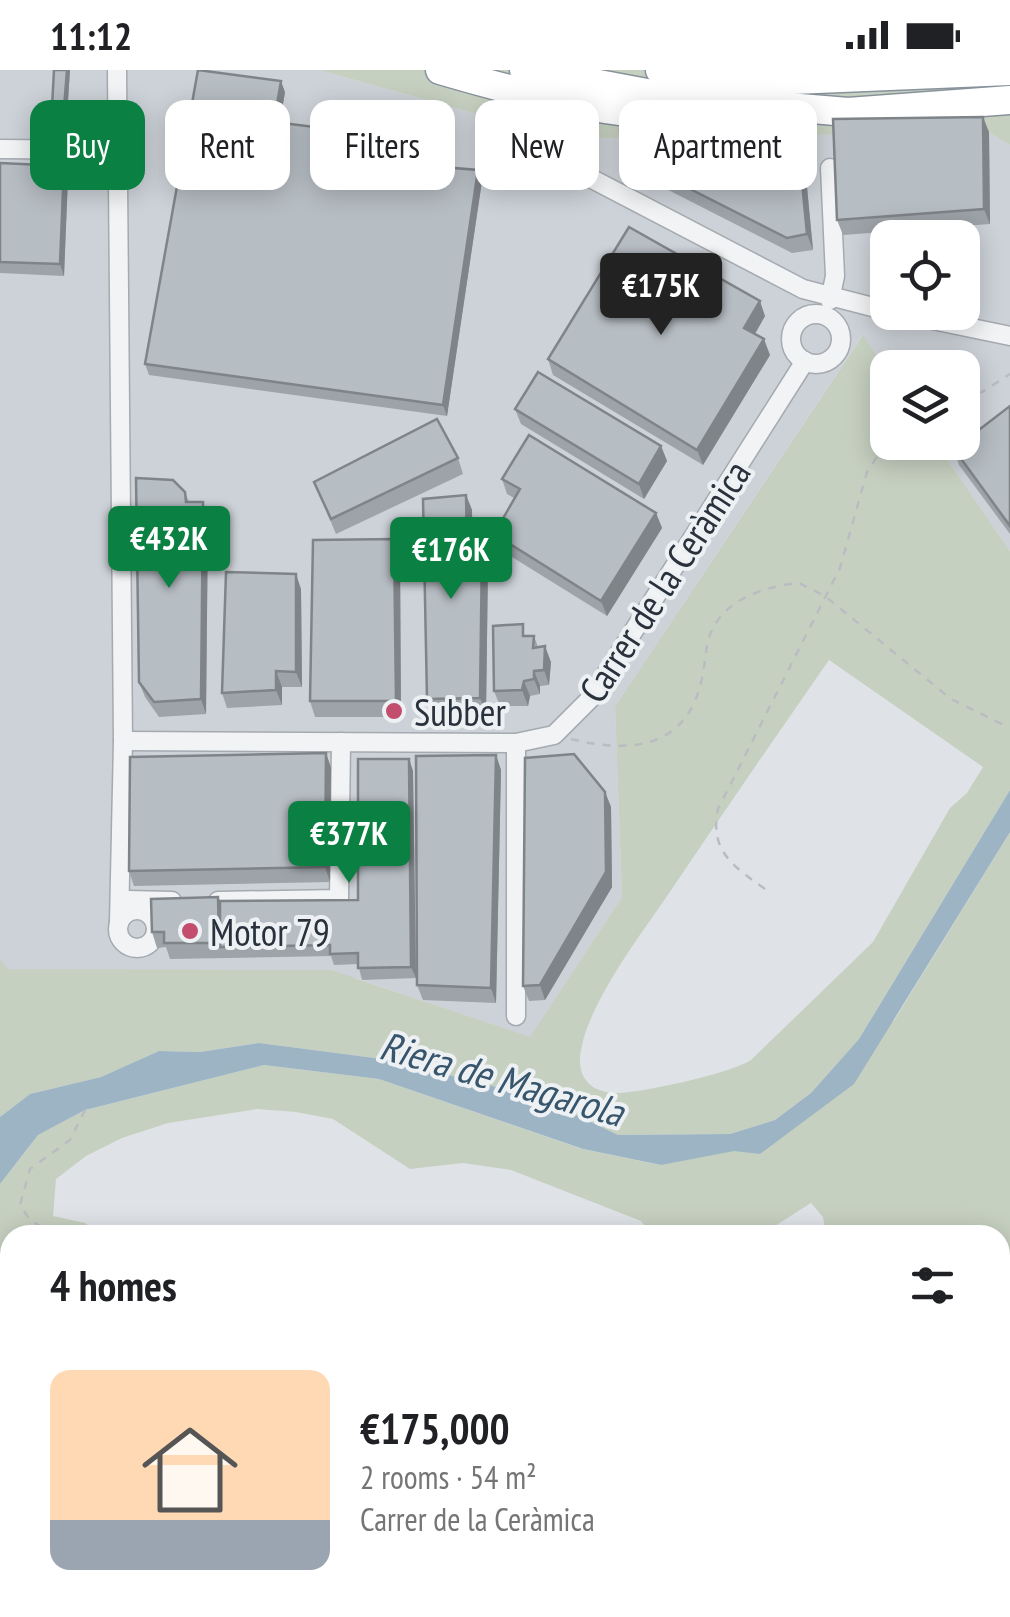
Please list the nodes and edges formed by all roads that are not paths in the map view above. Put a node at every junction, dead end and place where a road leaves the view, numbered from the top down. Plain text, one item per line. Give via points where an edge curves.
1 (117, 70) edge
2 (440, 70) edge
3 (524, 70) edge
4 (660, 70) edge
5 (1010, 71) edge
6 (117, 100) edge
7 (1010, 100) edge
8 (848, 112) junction
9 (0, 149) edge
10 (30, 149) edge
11 (830, 168) edge
12 (599, 183) edge
13 (118, 190) edge
14 (802, 289) junction
15 (870, 307) edge
16 (831, 309) junction
17 (807, 316) junction
18 (980, 330) edge
19 (1010, 336) edge
20 (806, 361) junction
21 (123, 741) junction
22 (341, 742) junction
23 (516, 743) junction
24 (128, 901) junction
25 (516, 1016) dead end

1 - 6 street
2 - 8 highway via 533,97 667,117
3 - 8 highway via 668,97
4 - 5 highway via 824,80
7 - 8 highway
9 - 10 street
11 - 16 street
12 - 14 street
13 - 21 street
14 - 16 street
14 - 17 street
15 - 16 street
16 - 17 street
16 - 20 street via 841,340 835,355
17 - 20 street via 792,334 794,350
18 - 19 street
20 - 23 street, Carrer de la Ceràmica via 591,698 554,735
21 - 22 street, Carrer de la Ceràmica
21 - 24 street
22 - 23 street, Carrer de la Ceràmica via 423,733
22 - 24 street via 339,899
23 - 25 street
24 - 24 street via 119,934 126,945 144,947 156,926

